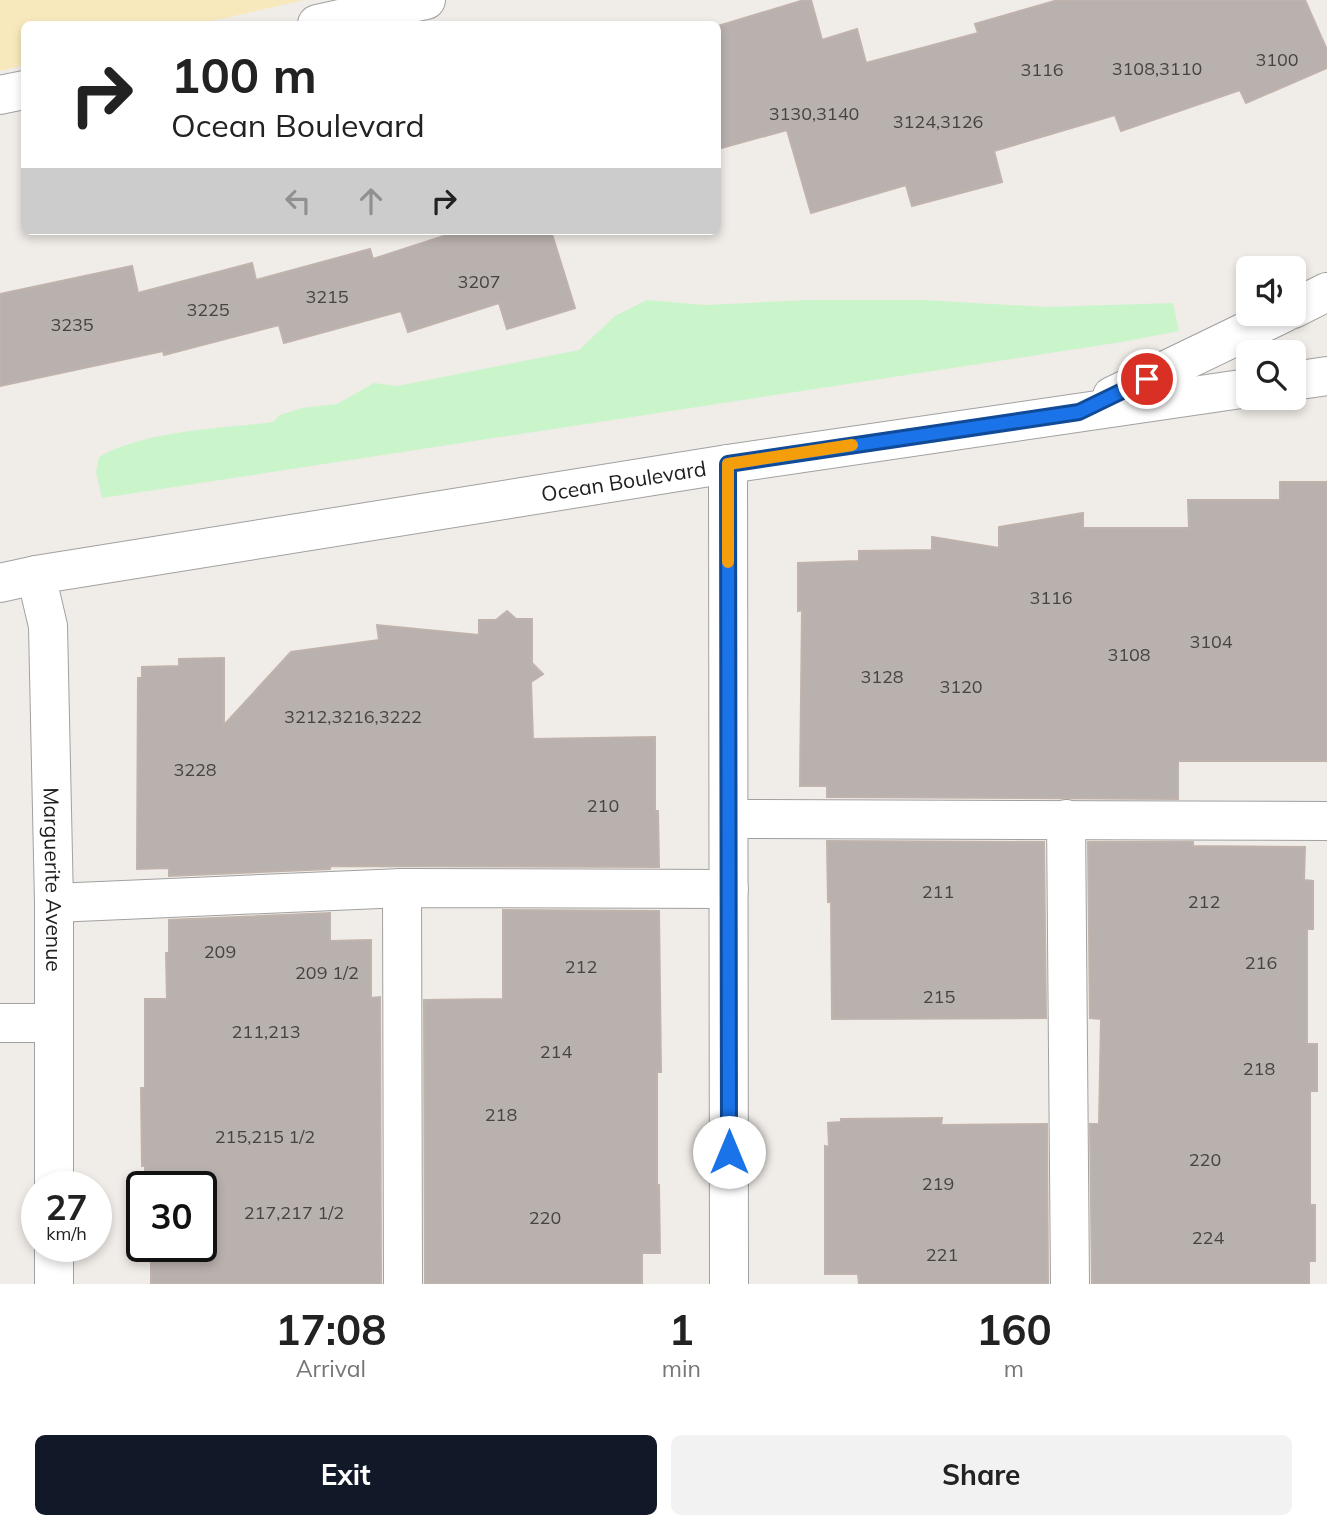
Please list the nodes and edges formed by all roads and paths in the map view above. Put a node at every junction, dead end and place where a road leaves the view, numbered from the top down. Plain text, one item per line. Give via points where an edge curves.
1 (426, 0) edge
2 (331, 21) edge
3 (21, 91) edge
4 (0, 96) edge
5 (1327, 292) edge
6 (1306, 302) edge
7 (1257, 326) edge
8 (1327, 376) edge
9 (1306, 379) edge
10 (1236, 390) edge
11 (1079, 412) junction
12 (728, 464) junction
13 (18, 579) edge
14 (729, 819) junction
15 (1066, 819) junction
16 (1327, 821) edge
17 (402, 888) junction
18 (729, 889) junction
19 (54, 902) junction
20 (0, 1023) edge
21 (53, 1023) junction
22 (54, 1171) edge
23 (54, 1262) edge
24 (54, 1284) edge
25 (403, 1284) edge
26 (729, 1284) edge
27 (1070, 1284) edge

1 - 2 street
3 - 4 street
5 - 6 street
7 - 11 street
8 - 9 street
10 - 11 street, Ocean Boulevard
11 - 12 street, Ocean Boulevard
12 - 13 street, Ocean Boulevard
12 - 14 street
13 - 19 street, Marguerite Avenue via 48,626
14 - 15 street
14 - 18 street
15 - 16 street
15 - 27 street
17 - 18 street
17 - 19 street
17 - 25 street
18 - 26 street
19 - 21 street, Marguerite Avenue
20 - 21 street
21 - 22 street, Marguerite Avenue
23 - 24 street

